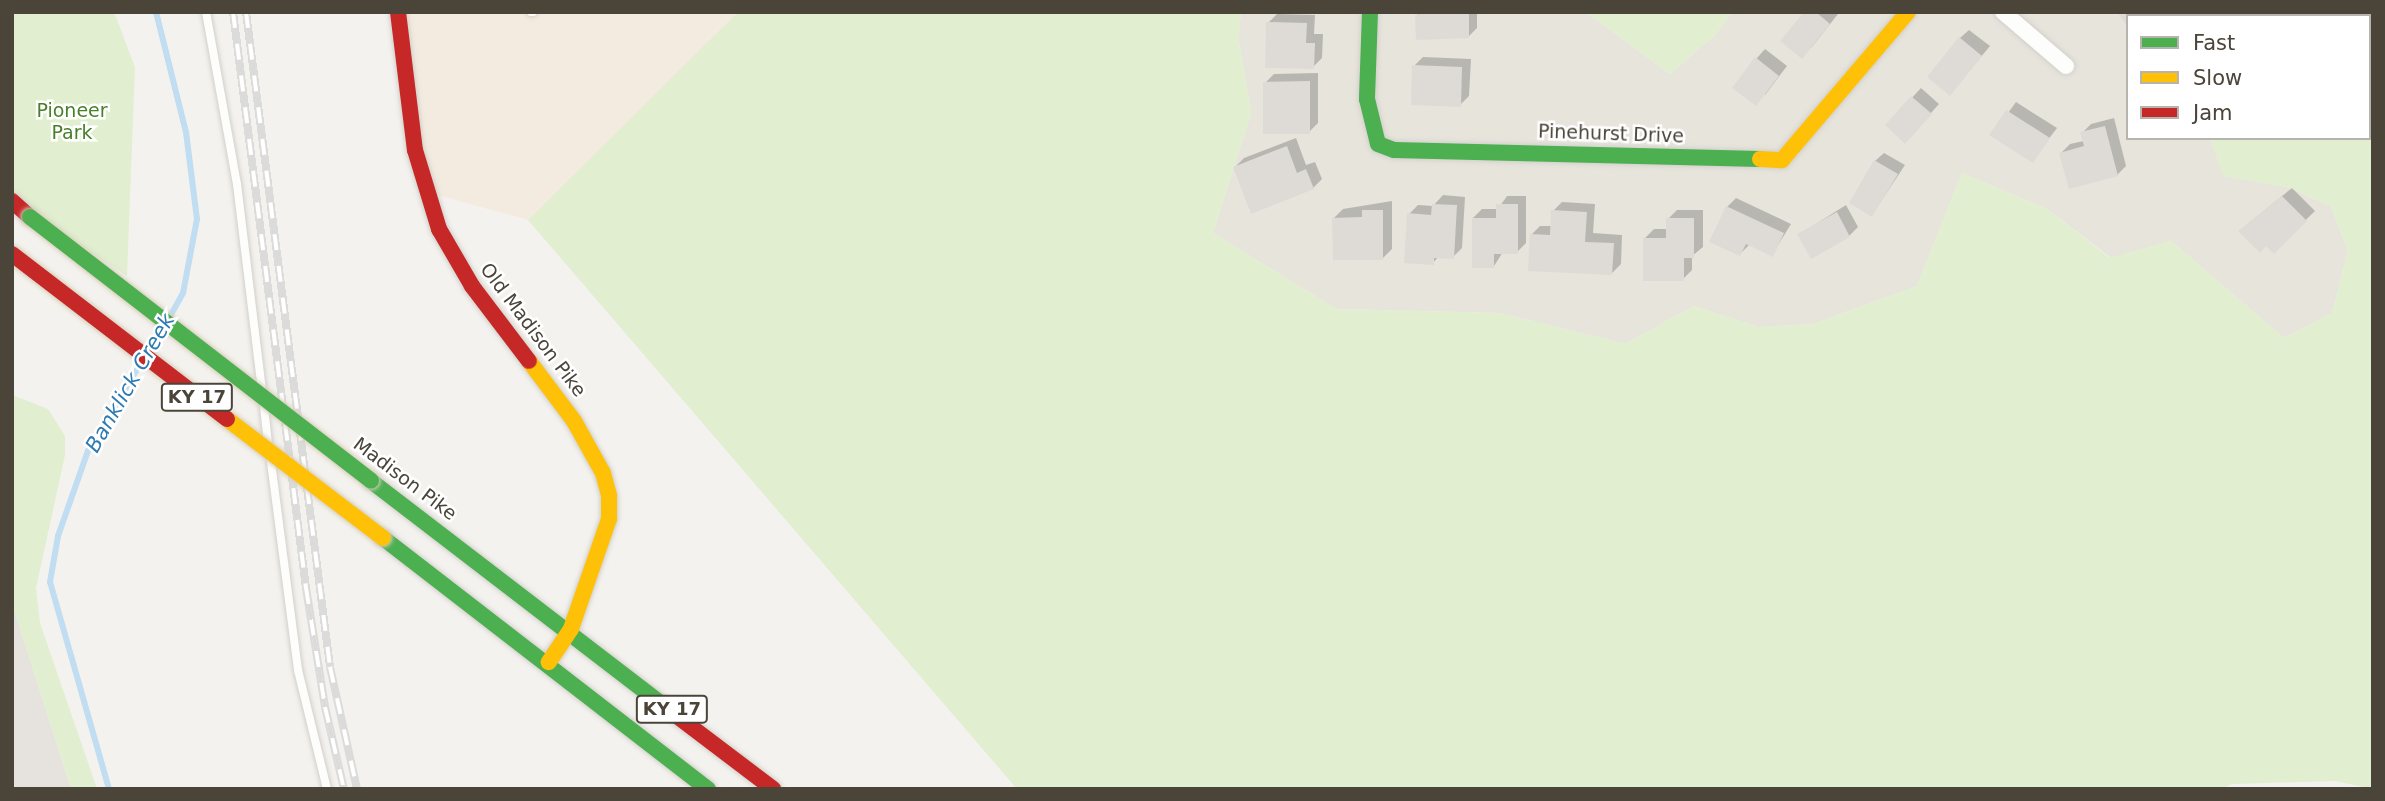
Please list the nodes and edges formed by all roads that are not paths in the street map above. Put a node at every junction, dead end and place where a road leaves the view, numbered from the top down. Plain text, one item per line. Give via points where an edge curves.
1 (206, 12) edge
2 (398, 12) edge
3 (1370, 12) edge
4 (1908, 12) edge
5 (2003, 12) edge
6 (2067, 66) dead end
7 (12, 201) edge
8 (12, 254) edge
9 (571, 629) junction
10 (549, 662) junction
11 (327, 789) edge
12 (708, 789) edge
13 (773, 789) edge

1 - 11 lane via 237,184 298,670
2 - 9 main road, Old Madison Pike via 415,150 439,229 472,286 573,421 603,473 609,519
3 - 4 main road, Pinehurst Drive via 1367,99 1378,144 1394,150 1782,160
5 - 6 street
7 - 9 main road, Madison Pike / KY 17, bridge via 371,481
8 - 10 main road, KY 17, bridge
9 - 10 main road, Old Madison Pike
9 - 13 main road, Madison Pike / KY 17
10 - 12 main road, KY 17

